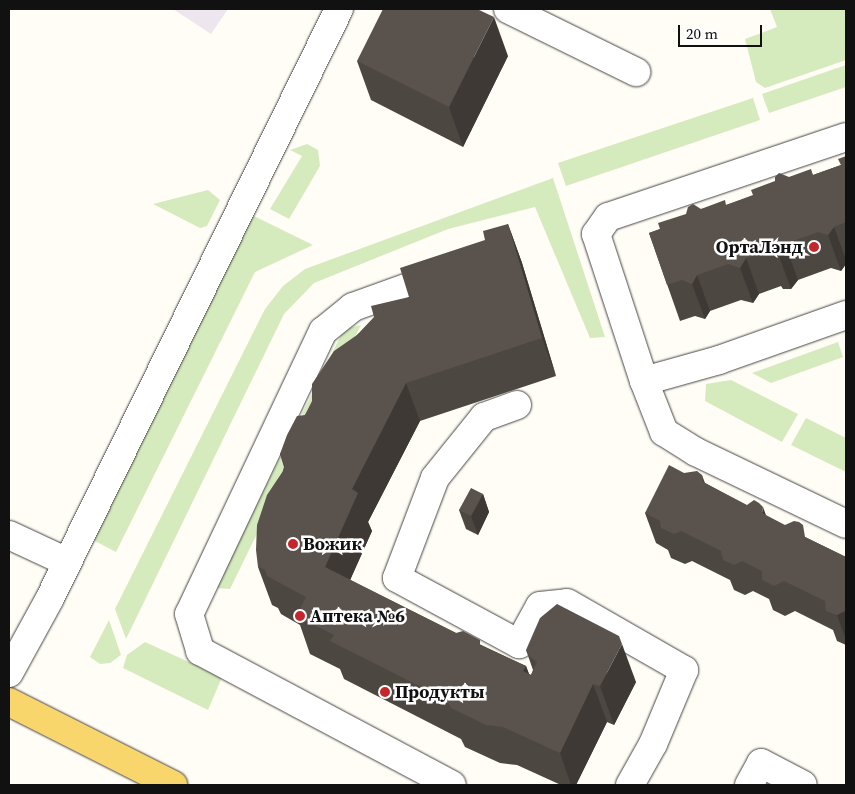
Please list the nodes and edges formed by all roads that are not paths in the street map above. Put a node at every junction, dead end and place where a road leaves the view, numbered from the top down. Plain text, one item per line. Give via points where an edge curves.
1 (339, 9) edge
2 (508, 9) edge
3 (636, 72) dead end
4 (846, 136) edge
5 (464, 266) edge
6 (846, 316) edge
7 (644, 381) junction
8 (517, 405) dead end
9 (846, 524) edge
10 (9, 535) edge
11 (67, 562) junction
12 (9, 673) edge
13 (9, 702) edge
14 (168, 784) edge
15 (452, 785) edge
16 (630, 785) edge
17 (749, 785) edge
18 (803, 785) edge

1 - 11 lane
2 - 3 lane
4 - 7 lane via 608,217 596,234
5 - 15 lane via 352,307 323,331 189,614 200,651
6 - 7 lane via 719,360
7 - 9 lane via 664,432 696,452
8 - 16 lane via 484,418 435,478 397,578 519,644 540,606 567,603 684,670 653,744
10 - 11 lane
11 - 12 lane
13 - 14 main road
17 - 18 lane via 761,762

